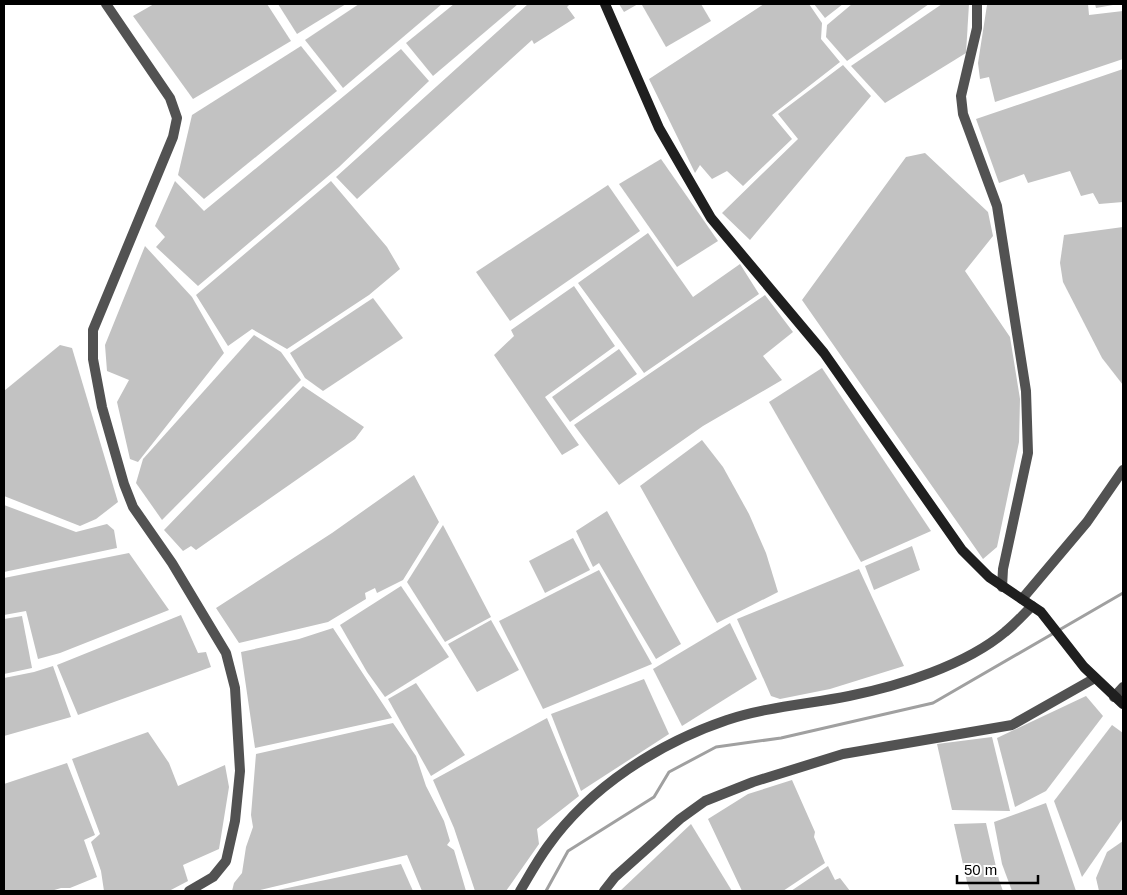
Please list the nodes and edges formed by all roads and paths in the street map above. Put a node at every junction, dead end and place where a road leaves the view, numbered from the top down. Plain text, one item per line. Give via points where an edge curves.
1 (106, 4) edge
2 (605, 4) edge
3 (977, 4) edge
4 (1123, 470) edge
5 (1002, 587) junction
6 (1022, 599) junction
7 (1037, 609) junction
8 (1095, 678) junction
9 (1123, 687) edge
10 (1114, 697) junction
11 (1123, 704) edge
12 (189, 891) edge
13 (520, 891) edge
14 (604, 891) edge

1 - 12 street via 170,98 177,118 174,137 93,330 95,369 109,433 133,507 172,563 226,653 236,688 240,771 235,821 226,861 213,877
2 - 5 street via 659,128 711,218 824,353 962,550
3 - 5 street via 977,28 961,96 963,114 997,206 1026,390 1028,453
4 - 6 street via 1087,522
5 - 6 street
6 - 7 street
7 - 8 street
7 - 13 street via 964,658 914,678 851,696 728,719 656,752 604,787 574,814 548,846
8 - 10 street
8 - 14 street via 1012,725 843,754 705,800
9 - 10 street
10 - 11 street

